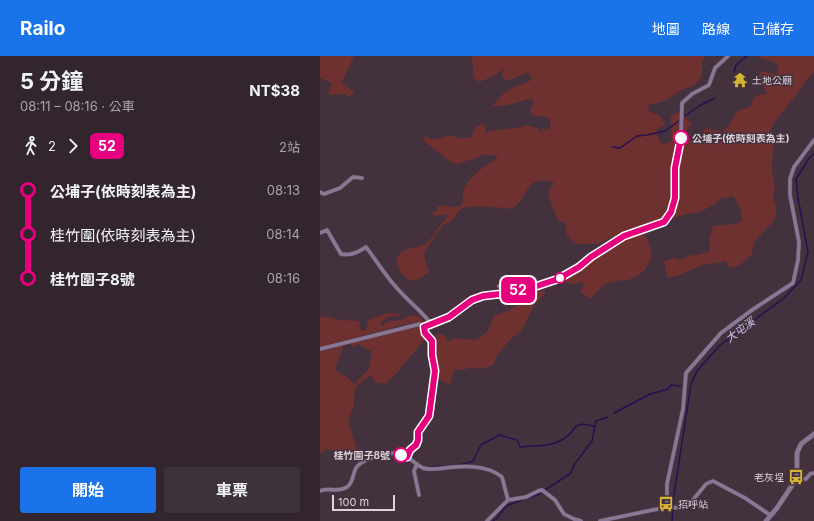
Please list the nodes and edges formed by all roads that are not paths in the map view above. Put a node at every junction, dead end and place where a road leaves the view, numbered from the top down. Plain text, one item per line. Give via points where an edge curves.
1 (728, 56) edge
2 (814, 140) edge
3 (362, 178) dead end
4 (320, 192) edge
5 (320, 234) edge
6 (499, 286) dead end
7 (511, 292) junction
8 (429, 324) junction
9 (424, 327) junction
10 (320, 349) edge
11 (814, 434) edge
12 (407, 457) junction
13 (417, 464) junction
14 (814, 473) edge
15 (797, 478) junction
16 (320, 491) edge
17 (419, 495) dead end
18 (508, 500) junction
19 (669, 507) junction
20 (770, 515) junction
21 (487, 521) edge
22 (581, 521) edge
23 (600, 521) edge
24 (766, 521) edge

1 - 7 street via 715,68 709,85 682,103 681,136 675,168 675,198 671,212 664,222 624,236 558,279
2 - 19 street via 794,167 790,179 790,195 799,242 793,283 721,333 686,373 683,409 667,484
3 - 4 street via 353,177 340,188 324,194
5 - 8 street via 327,230 342,254 356,253 366,247 395,287 426,317
6 - 7 street
7 - 8 street via 472,300 449,317
8 - 9 street
9 - 10 street via 420,324
9 - 12 street via 425,333 432,341 435,371 429,416 418,432 416,445
11 - 15 street via 800,444
12 - 13 street
12 - 16 street via 396,453 367,459 360,462 348,487 343,490
13 - 17 street via 414,471
13 - 18 street via 423,468 470,466 484,469 502,477
14 - 15 street via 806,479
15 - 20 street
18 - 21 street
18 - 22 street via 526,497 542,490 555,500 564,514
19 - 20 street via 688,506 706,484 713,481
19 - 23 street
20 - 24 street

